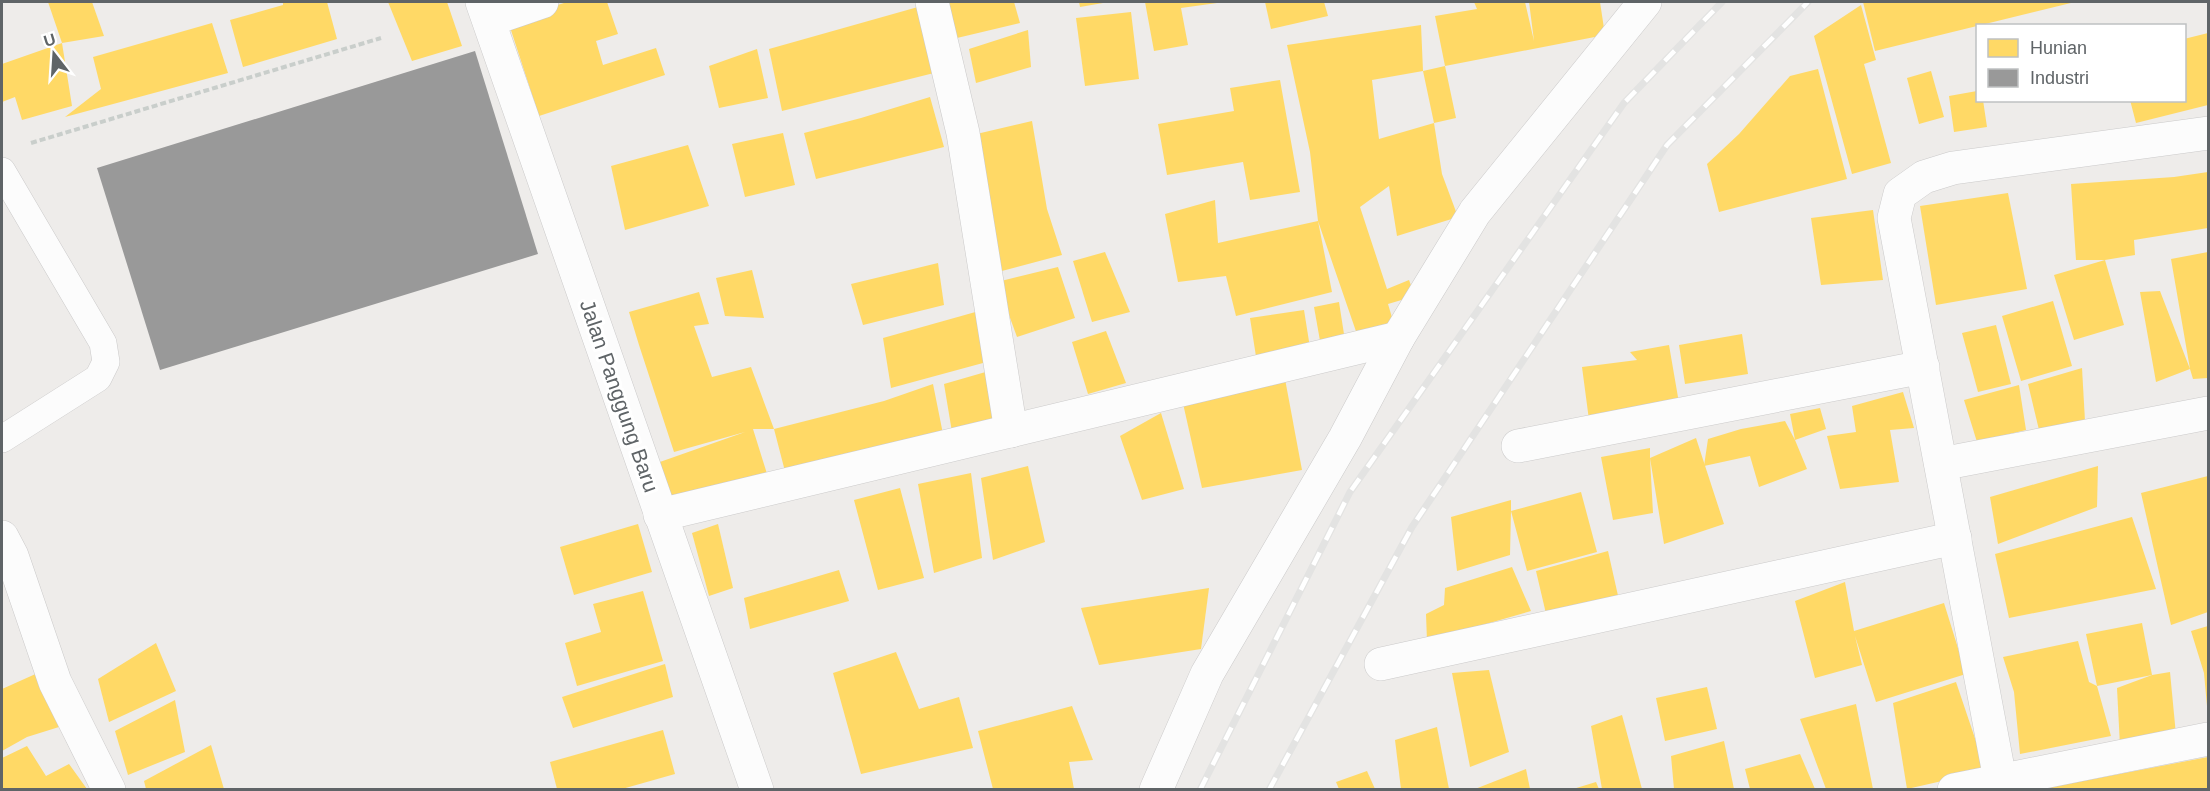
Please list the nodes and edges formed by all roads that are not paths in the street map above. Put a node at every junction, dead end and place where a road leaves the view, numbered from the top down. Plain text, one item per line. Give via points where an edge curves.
1 (542, 2) edge
2 (932, 2) edge
3 (1645, 2) edge
4 (485, 11) edge
5 (2208, 133) edge
6 (2, 171) edge
7 (1398, 338) junction
8 (1923, 368) junction
9 (2208, 413) edge
10 (1011, 431) junction
11 (2, 439) edge
12 (1518, 446) dead end
13 (1941, 464) junction
14 (660, 515) junction
15 (2, 537) edge
16 (1955, 538) junction
17 (1381, 664) dead end
18 (2208, 739) edge
19 (2002, 784) edge
20 (109, 789) edge
21 (757, 789) edge
22 (1156, 789) edge
23 (1954, 789) edge

1 - 4 street
2 - 10 street via 963,133
3 - 7 street via 1475,212
4 - 14 street, Jalan Panggung Baru
5 - 8 street via 1953,168 1924,177 1900,194 1894,218
6 - 11 lane via 103,343 106,362 98,378
7 - 10 street
7 - 22 street via 1345,438 1207,674
8 - 12 street
8 - 13 street
9 - 13 street
10 - 14 street
13 - 16 street
14 - 21 street, Jalan Panggung Baru
15 - 20 street via 55,682
16 - 17 street
16 - 19 street
18 - 19 street
19 - 23 street

